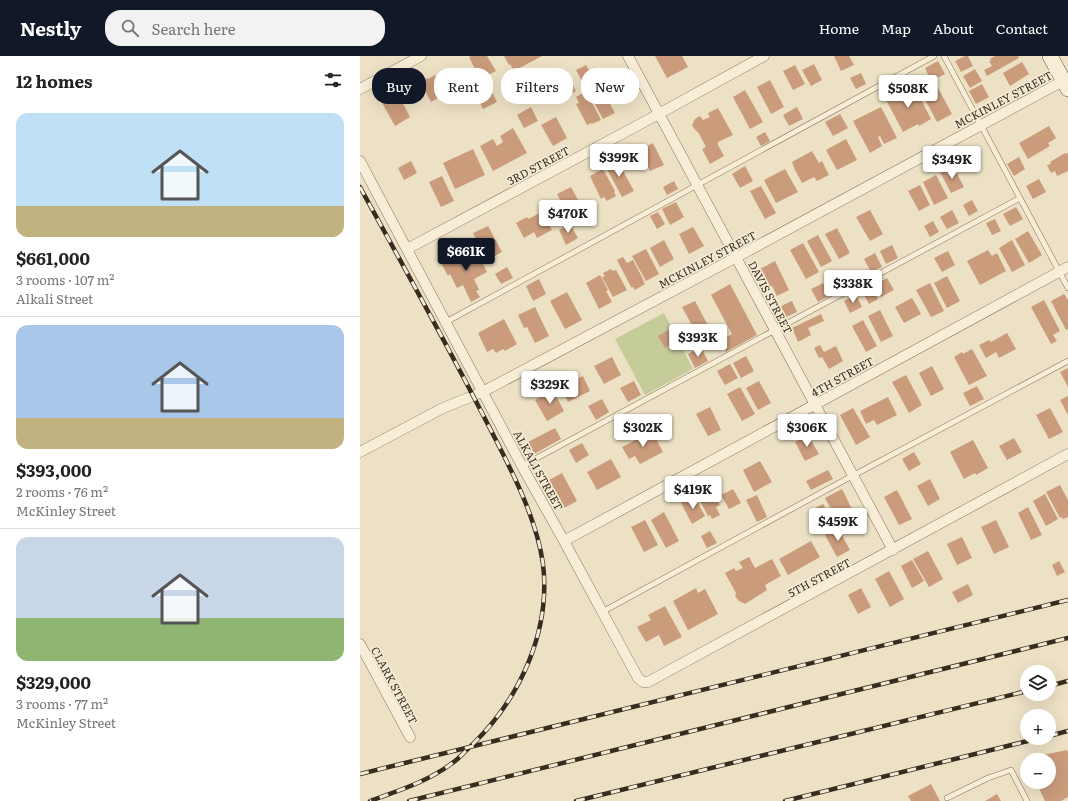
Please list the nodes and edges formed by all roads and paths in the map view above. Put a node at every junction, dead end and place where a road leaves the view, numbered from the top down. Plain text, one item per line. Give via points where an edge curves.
1 (628, 56) edge
2 (764, 56) edge
3 (934, 56) edge
4 (944, 56) edge
5 (1050, 56) edge
6 (418, 57) edge
7 (1066, 85) edge
8 (360, 89) edge
9 (659, 114) junction
10 (981, 125) junction
11 (360, 161) edge
12 (697, 185) junction
13 (1020, 198) junction
14 (407, 249) junction
15 (736, 257) junction
16 (1064, 269) edge
17 (1068, 288) edge
18 (446, 322) junction
19 (775, 330) junction
20 (1068, 361) edge
21 (483, 392) junction
22 (815, 405) junction
23 (360, 452) edge
24 (1068, 454) edge
25 (522, 466) junction
26 (853, 475) junction
27 (564, 541) junction
28 (893, 550) junction
29 (602, 612) junction
30 (360, 644) edge
31 (643, 682) joint
32 (410, 738) dead end
33 (947, 798) dead end
34 (1027, 801) edge

1 - 9 street, DAVIS STREET
2 - 9 street, 3RD STREET
3 - 12 lane
4 - 10 lane
5 - 7 main road
6 - 8 street
7 - 10 street, MCKINLEY STREET
9 - 12 street, DAVIS STREET
9 - 14 street, 3RD STREET
10 - 13 lane
10 - 15 street, MCKINLEY STREET
11 - 14 street, ALKALI STREET
12 - 15 street, DAVIS STREET
12 - 18 lane
13 - 16 lane
13 - 19 lane
14 - 18 street, ALKALI STREET
15 - 19 street, DAVIS STREET
15 - 21 street, MCKINLEY STREET
16 - 17 lane
16 - 22 street, 4TH STREET
18 - 21 street, ALKALI STREET
19 - 22 street, DAVIS STREET
19 - 25 lane
20 - 26 lane
21 - 23 street, MCKINLEY STREET via 443,408
21 - 25 street, ALKALI STREET
22 - 26 street, DAVIS STREET
22 - 27 street, 4TH STREET
24 - 28 street, 5TH STREET
25 - 27 street, ALKALI STREET
26 - 28 street, DAVIS STREET
26 - 29 lane
27 - 29 street, ALKALI STREET
28 - 31 street, 5TH STREET via 648,682
29 - 31 street, ALKALI STREET via 638,678
30 - 32 street, CLARK STREET
33 - 34 lane via 1011,770

